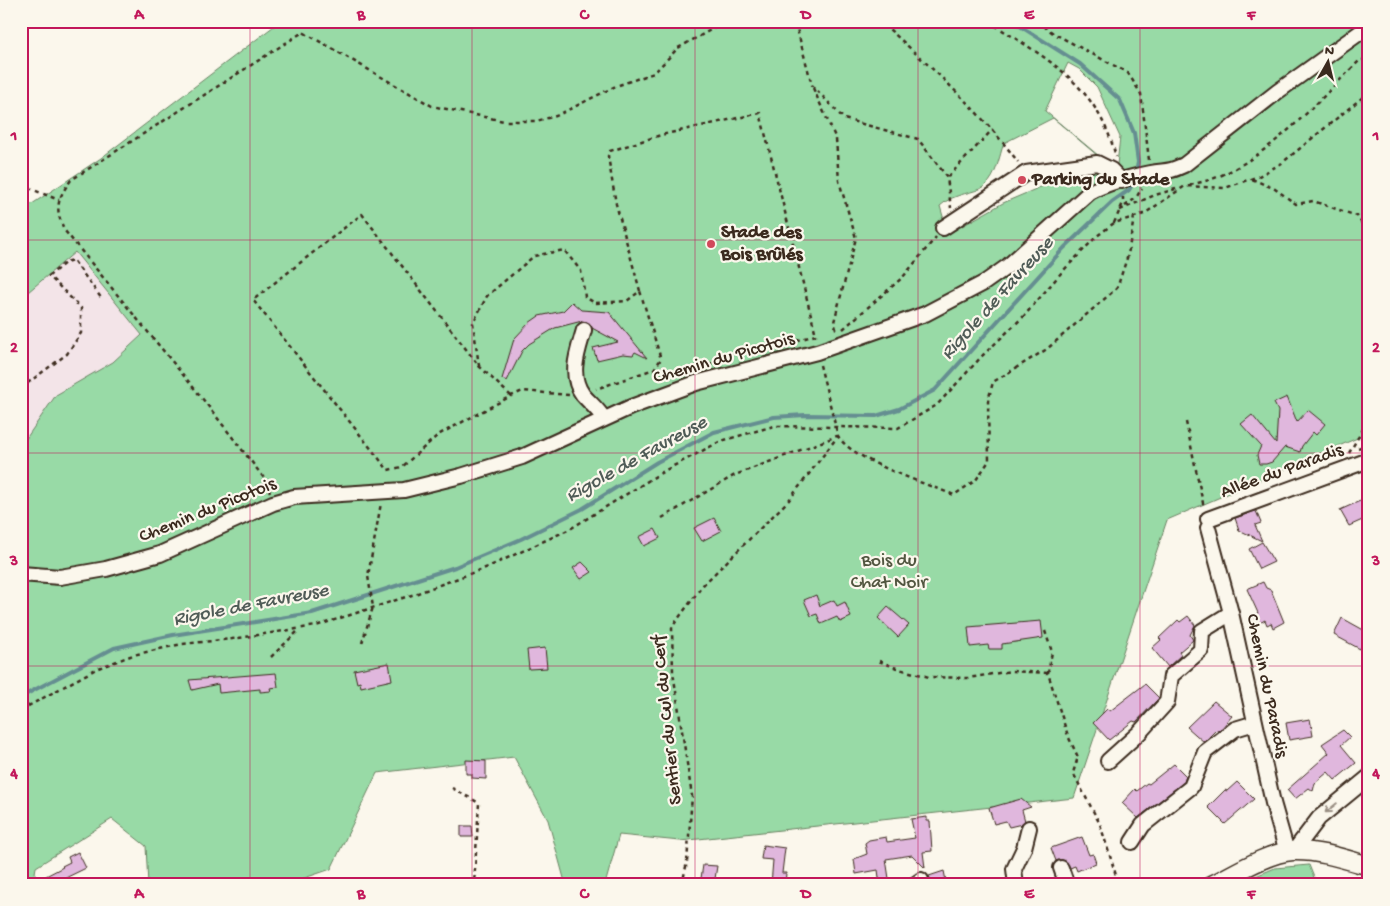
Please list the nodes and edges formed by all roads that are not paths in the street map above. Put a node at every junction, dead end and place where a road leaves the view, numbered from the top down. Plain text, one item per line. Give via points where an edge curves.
1 (1369, 26) edge
2 (1125, 180) junction
3 (943, 228) road end
4 (584, 330) dead end
5 (604, 419) junction
6 (1369, 460) edge
7 (1208, 524) joint
8 (21, 574) edge
9 (1231, 613) junction
10 (1254, 723) junction
11 (1108, 761) dead end
12 (1369, 777) edge
13 (1029, 828) dead end
14 (1132, 842) dead end
15 (1290, 851) junction
16 (1369, 866) edge
17 (1061, 868) dead end
18 (1016, 885) edge
19 (1067, 885) edge
20 (1212, 885) edge

1 - 2 street, Chemin du Picotois via 1184,165 1170,172
2 - 3 street via 1097,163 1026,174
2 - 5 street, Chemin du Picotois via 1090,192 984,283 925,314 817,352 696,383
4 - 5 street via 574,370 582,393
5 - 8 street, Chemin du Picotois via 522,456 460,476 404,490 294,497 160,554 115,567 60,577
6 - 7 street, Allée du Paradis
7 - 9 street, Chemin du Paradis
9 - 10 street, Chemin du Paradis
9 - 11 street via 1202,631 1201,650 1171,676 1167,702
10 - 14 street via 1234,729 1205,752 1192,787 1143,825
10 - 15 street, Chemin du Paradis via 1273,804
12 -> 15 street via 1319,818
13 - 18 street via 1014,869
15 - 16 main road via 1322,854
15 - 20 main road
17 - 19 street

